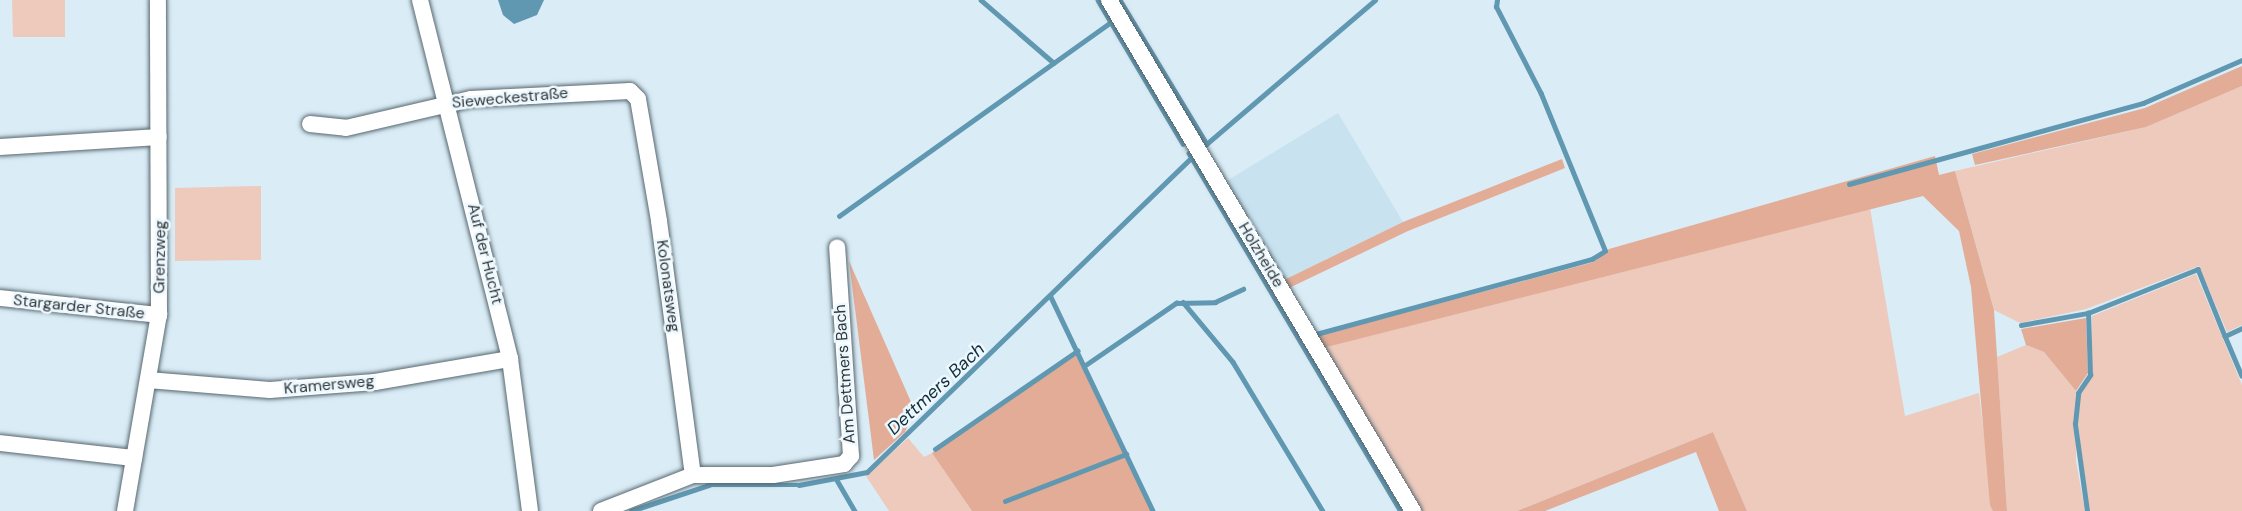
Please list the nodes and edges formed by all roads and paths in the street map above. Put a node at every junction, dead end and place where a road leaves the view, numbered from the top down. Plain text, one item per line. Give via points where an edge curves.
1 (158, 0) edge
2 (420, 0) edge
3 (1108, 0) edge
4 (638, 99) joint
5 (446, 104) junction
6 (310, 124) dead end
7 (159, 137) junction
8 (0, 147) edge
9 (837, 247) dead end
10 (0, 298) edge
11 (159, 315) junction
12 (510, 359) junction
13 (148, 380) junction
14 (0, 443) edge
15 (134, 458) junction
16 (693, 475) junction
17 (125, 511) edge
18 (530, 511) edge
19 (601, 511) edge
20 (1413, 511) edge

1 - 7 street, Grenzweg
2 - 5 street, Auf der Hucht
3 - 20 street, Holzheide
4 - 5 street, Sieweckestraße via 618,88
4 - 16 street, Kolonatsweg via 659,221
5 - 6 street, Sieweckestraße via 346,128
5 - 12 street, Auf der Hucht
7 - 8 street
7 - 11 street, Grenzweg
9 - 16 street, Am Dettmers Bach via 851,456 844,464 808,472
10 - 11 street, Stargarder Straße
11 - 13 street, Grenzweg
12 - 13 street, Kramersweg via 375,382 270,390
12 - 18 street, Auf der Hucht
13 - 15 street, Grenzweg
14 - 15 street
15 - 17 street, Grenzweg
16 - 19 street, Am Dettmers Bach

